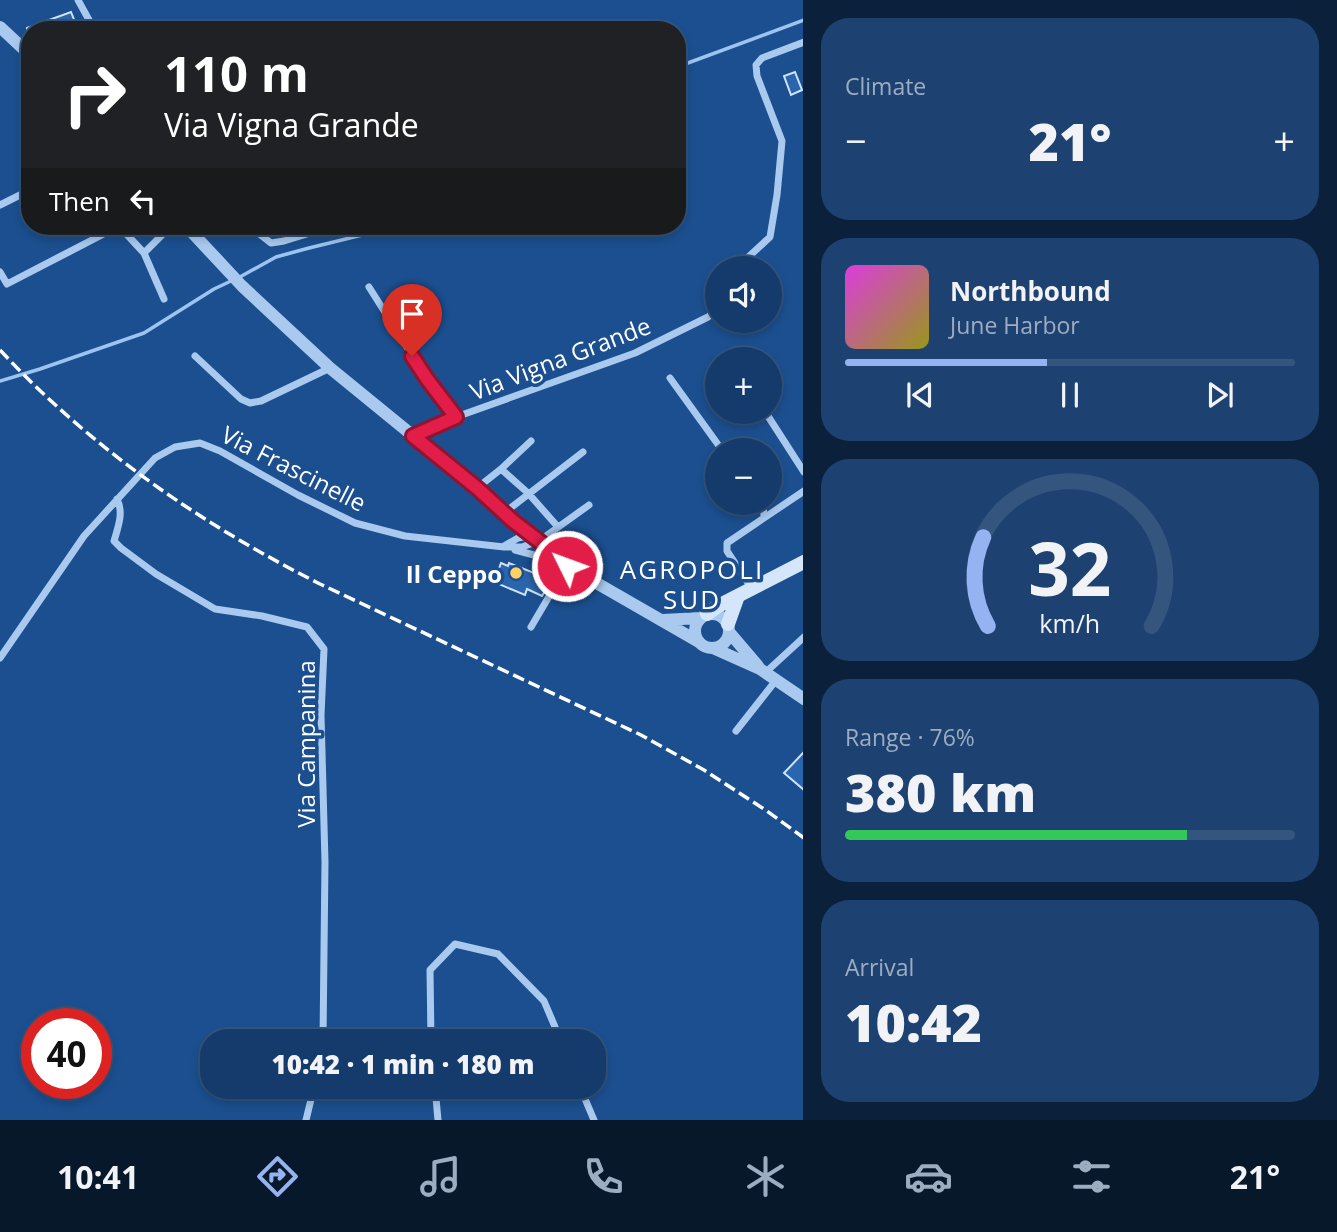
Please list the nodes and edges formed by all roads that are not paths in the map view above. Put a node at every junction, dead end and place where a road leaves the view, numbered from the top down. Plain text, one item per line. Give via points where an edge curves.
1 (78, 0) edge
2 (89, 21) edge
3 (0, 27) edge
4 (803, 42) edge
5 (21, 47) edge
6 (21, 194) edge
7 (0, 205) edge
8 (101, 235) edge
9 (127, 235) edge
10 (162, 235) edge
11 (194, 235) edge
12 (261, 235) edge
13 (302, 235) edge
14 (144, 253) junction
15 (749, 256) edge
16 (0, 272) edge
17 (369, 287) dead end
18 (164, 299) dead end
19 (705, 318) edge
20 (195, 356) dead end
21 (330, 369) junction
22 (670, 378) dead end
23 (456, 417) junction
24 (773, 424) edge
25 (413, 436) junction
26 (713, 438) edge
27 (531, 441) dead end
28 (583, 452) dead end
29 (501, 468) junction
30 (803, 472) edge
31 (477, 488) junction
32 (803, 491) edge
33 (528, 493) junction
34 (117, 499) junction
35 (589, 505) dead end
36 (764, 516) joint
37 (509, 517) junction
38 (558, 527) junction
39 (535, 538) junction
40 (506, 545) junction
41 (803, 562) edge
42 (567, 566) junction
43 (752, 589) junction
44 (738, 597) junction
45 (704, 616) junction
46 (662, 620) junction
47 (531, 627) dead end
48 (728, 628) junction
49 (803, 637) edge
50 (699, 642) junction
51 (713, 648) junction
52 (0, 658) edge
53 (767, 673) junction
54 (803, 699) edge
55 (736, 731) dead end
56 (323, 1029) edge
57 (431, 1029) edge
58 (556, 1029) edge
59 (311, 1099) edge
60 (436, 1099) edge
61 (585, 1099) edge
62 (306, 1120) edge
63 (438, 1120) edge
64 (594, 1120) edge

1 - 2 street
3 - 5 street
4 - 15 street via 762,58 756,65 782,141 769,237
6 - 7 street
8 - 16 street via 6,284
9 - 14 street
10 - 14 street
11 - 21 street
12 - 13 street via 271,243
14 - 18 street
17 - 23 street
19 - 23 street, Via Vigna Grande via 635,353
20 - 21 street via 250,403
21 - 25 street
22 - 26 street
23 - 25 street, Via Vigna Grande
24 - 30 street
25 - 31 street
27 - 29 street
28 - 33 street
29 - 31 street
29 - 33 street
31 - 37 street
32 - 36 street
33 - 37 street
33 - 38 street
34 - 40 street, Via Frascinelle via 155,458 175,447 200,443 355,523 405,536
34 - 52 street, Via Frascinelle via 84,536
34 - 56 street, Via Campanina via 121,516 114,541 156,574 215,609 262,615 307,628 324,649
35 - 38 street, Via Frascinelle
36 - 43 street via 726,545
37 - 39 street
37 - 40 street via 517,531
38 - 39 street, Via Frascinelle
39 - 40 street, Via Frascinelle via 523,536
39 - 42 street
40 - 42 street, Via Frascinelle
41 - 43 main road
42 - 46 street
42 - 47 street
43 - 44 main road
44 - 45 main road
44 - 48 main road
45 - 46 street
45 - 48 street via 717,614
45 - 50 street via 695,627
46 - 50 street
48 - 51 street via 726,641
48 - 53 street
49 - 53 street
50 - 51 street
51 - 53 street
53 - 54 street
53 - 55 street
57 - 58 street via 430,970 454,944 498,954 544,1001
59 - 62 street
60 - 63 street
61 - 64 street

